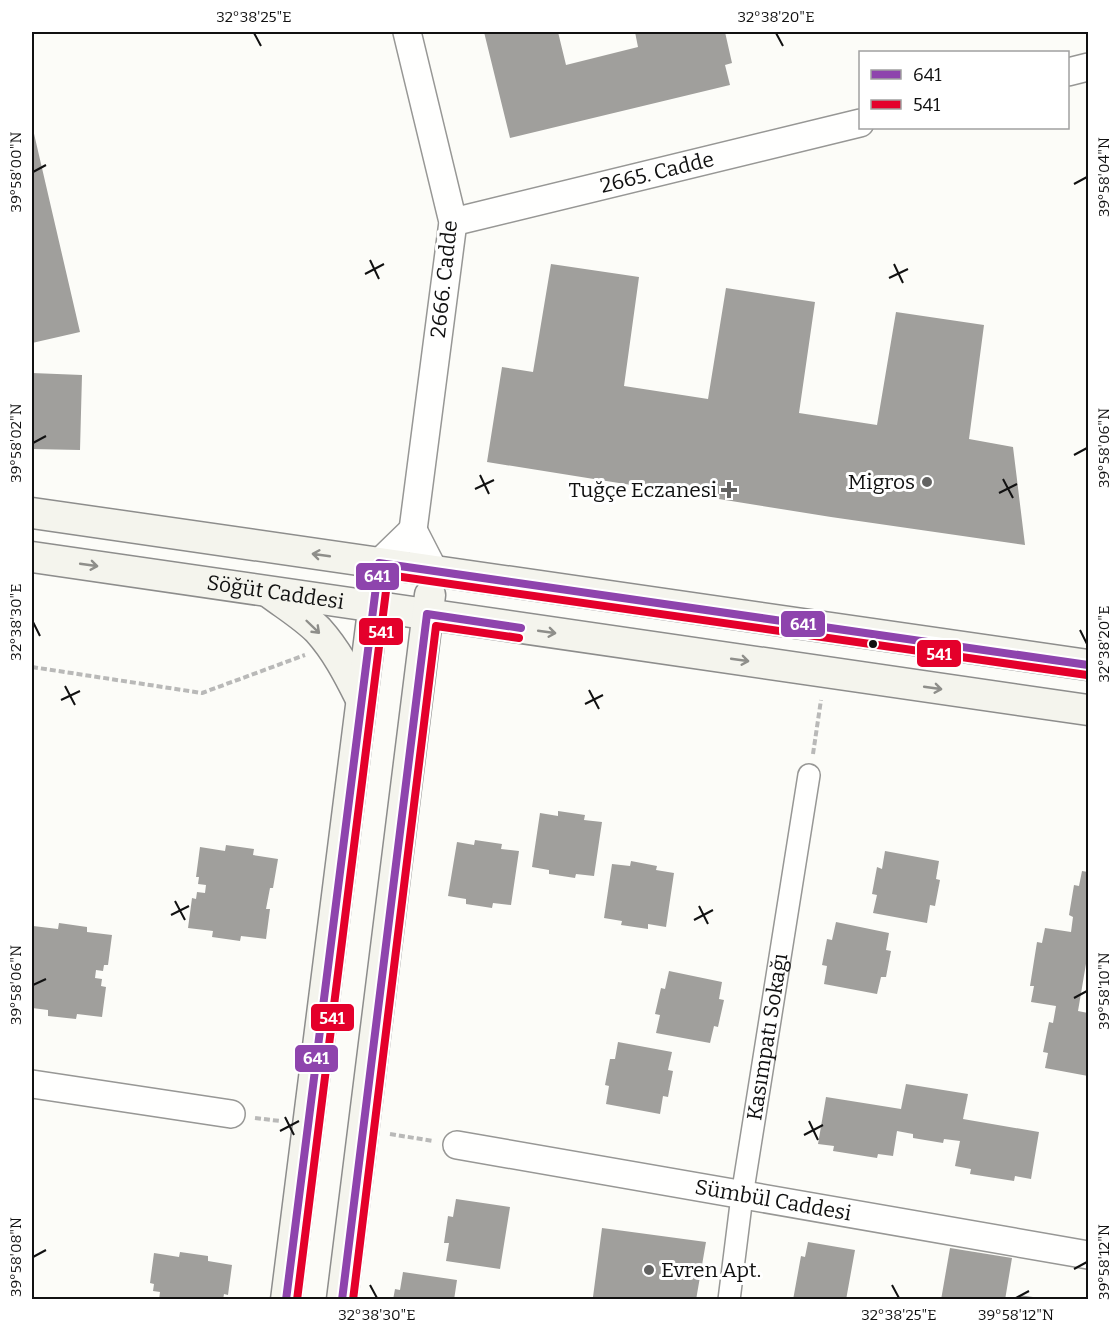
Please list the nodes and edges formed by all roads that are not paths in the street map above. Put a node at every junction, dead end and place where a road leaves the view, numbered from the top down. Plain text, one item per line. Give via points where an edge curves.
1 (407, 32) edge
2 (1089, 67) edge
3 (1069, 72) edge
4 (859, 123) edge
5 (453, 222) junction
6 (32, 513) edge
7 (413, 530) junction
8 (32, 557) edge
9 (379, 563) junction
10 (434, 571) junction
11 (267, 591) junction
12 (372, 606) junction
13 (427, 615) junction
14 (1089, 665) edge
15 (360, 697) junction
16 (1089, 710) edge
17 (809, 775) road end
18 (32, 1084) edge
19 (231, 1114) road end
20 (457, 1144) road end
21 (742, 1196) junction
22 (1089, 1256) edge
23 (286, 1299) edge
24 (342, 1299) edge
25 (729, 1299) edge

1 - 5 street, 2666. Cadde
2 - 3 street
4 - 5 street, 2665. Cadde
5 - 7 street, 2666. Cadde
9 -> 6 main road, Söğüt Caddesi
7 - 9 street
7 - 10 street
8 -> 11 main road, Söğüt Caddesi
9 - 10 main road, Söğüt Caddesi
9 - 12 main road
10 - 13 main road
10 - 14 main road, Söğüt Caddesi
11 - 12 main road, Söğüt Caddesi
11 -> 15 main road via 309,623 331,646
12 - 13 main road, Söğüt Caddesi
12 - 15 main road
13 -> 16 main road, Söğüt Caddesi
13 - 24 main road
15 - 23 main road
17 - 21 street, Kasımpatı Sokağı
18 - 19 street
20 - 21 street, Sümbül Caddesi
21 - 22 street, Sümbül Caddesi
21 - 25 street, Kasımpatı Sokağı

